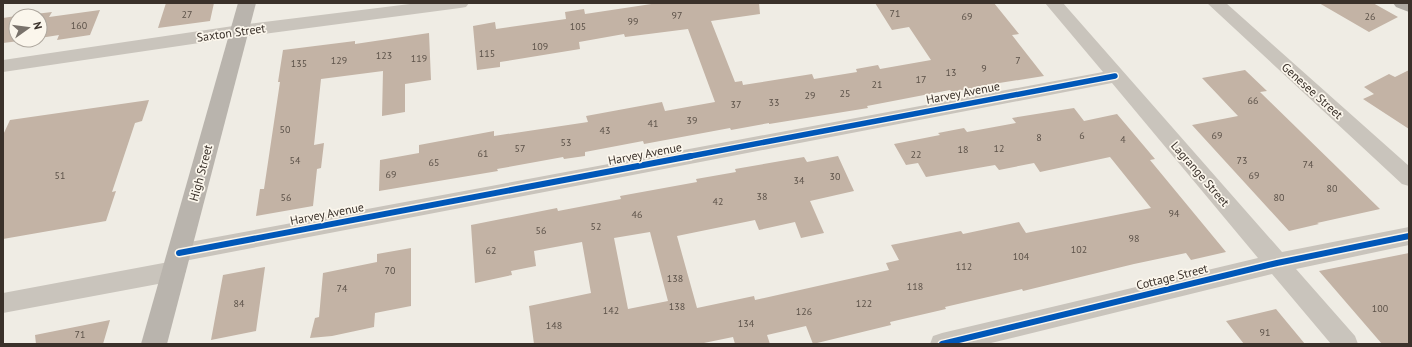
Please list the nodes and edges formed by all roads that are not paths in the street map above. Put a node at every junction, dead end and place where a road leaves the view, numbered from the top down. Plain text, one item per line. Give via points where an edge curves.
1 (247, 3) edge
2 (460, 3) edge
3 (1054, 3) edge
4 (1216, 3) edge
5 (1402, 3) edge
6 (1409, 6) edge
7 (240, 31) junction
8 (3, 66) edge
9 (1115, 76) junction
10 (1409, 178) edge
11 (1409, 236) edge
12 (176, 262) junction
13 (1277, 263) junction
14 (3, 303) edge
15 (154, 344) edge
16 (942, 344) edge
17 (1346, 344) edge

1 - 7 main road, High Street
2 - 7 street, Saxton Street
3 - 9 street, Lagrange Street
4 - 10 street, Genesee Street
5 - 6 highway
7 - 8 street, Saxton Street
7 - 12 main road, High Street
9 - 12 street, Harvey Avenue
9 - 13 street, Lagrange Street
11 - 13 street, Cottage Street
12 - 14 street, Harvey Avenue
12 - 15 main road, High Street
13 - 16 street, Cottage Street
13 - 17 street, Lagrange Street

